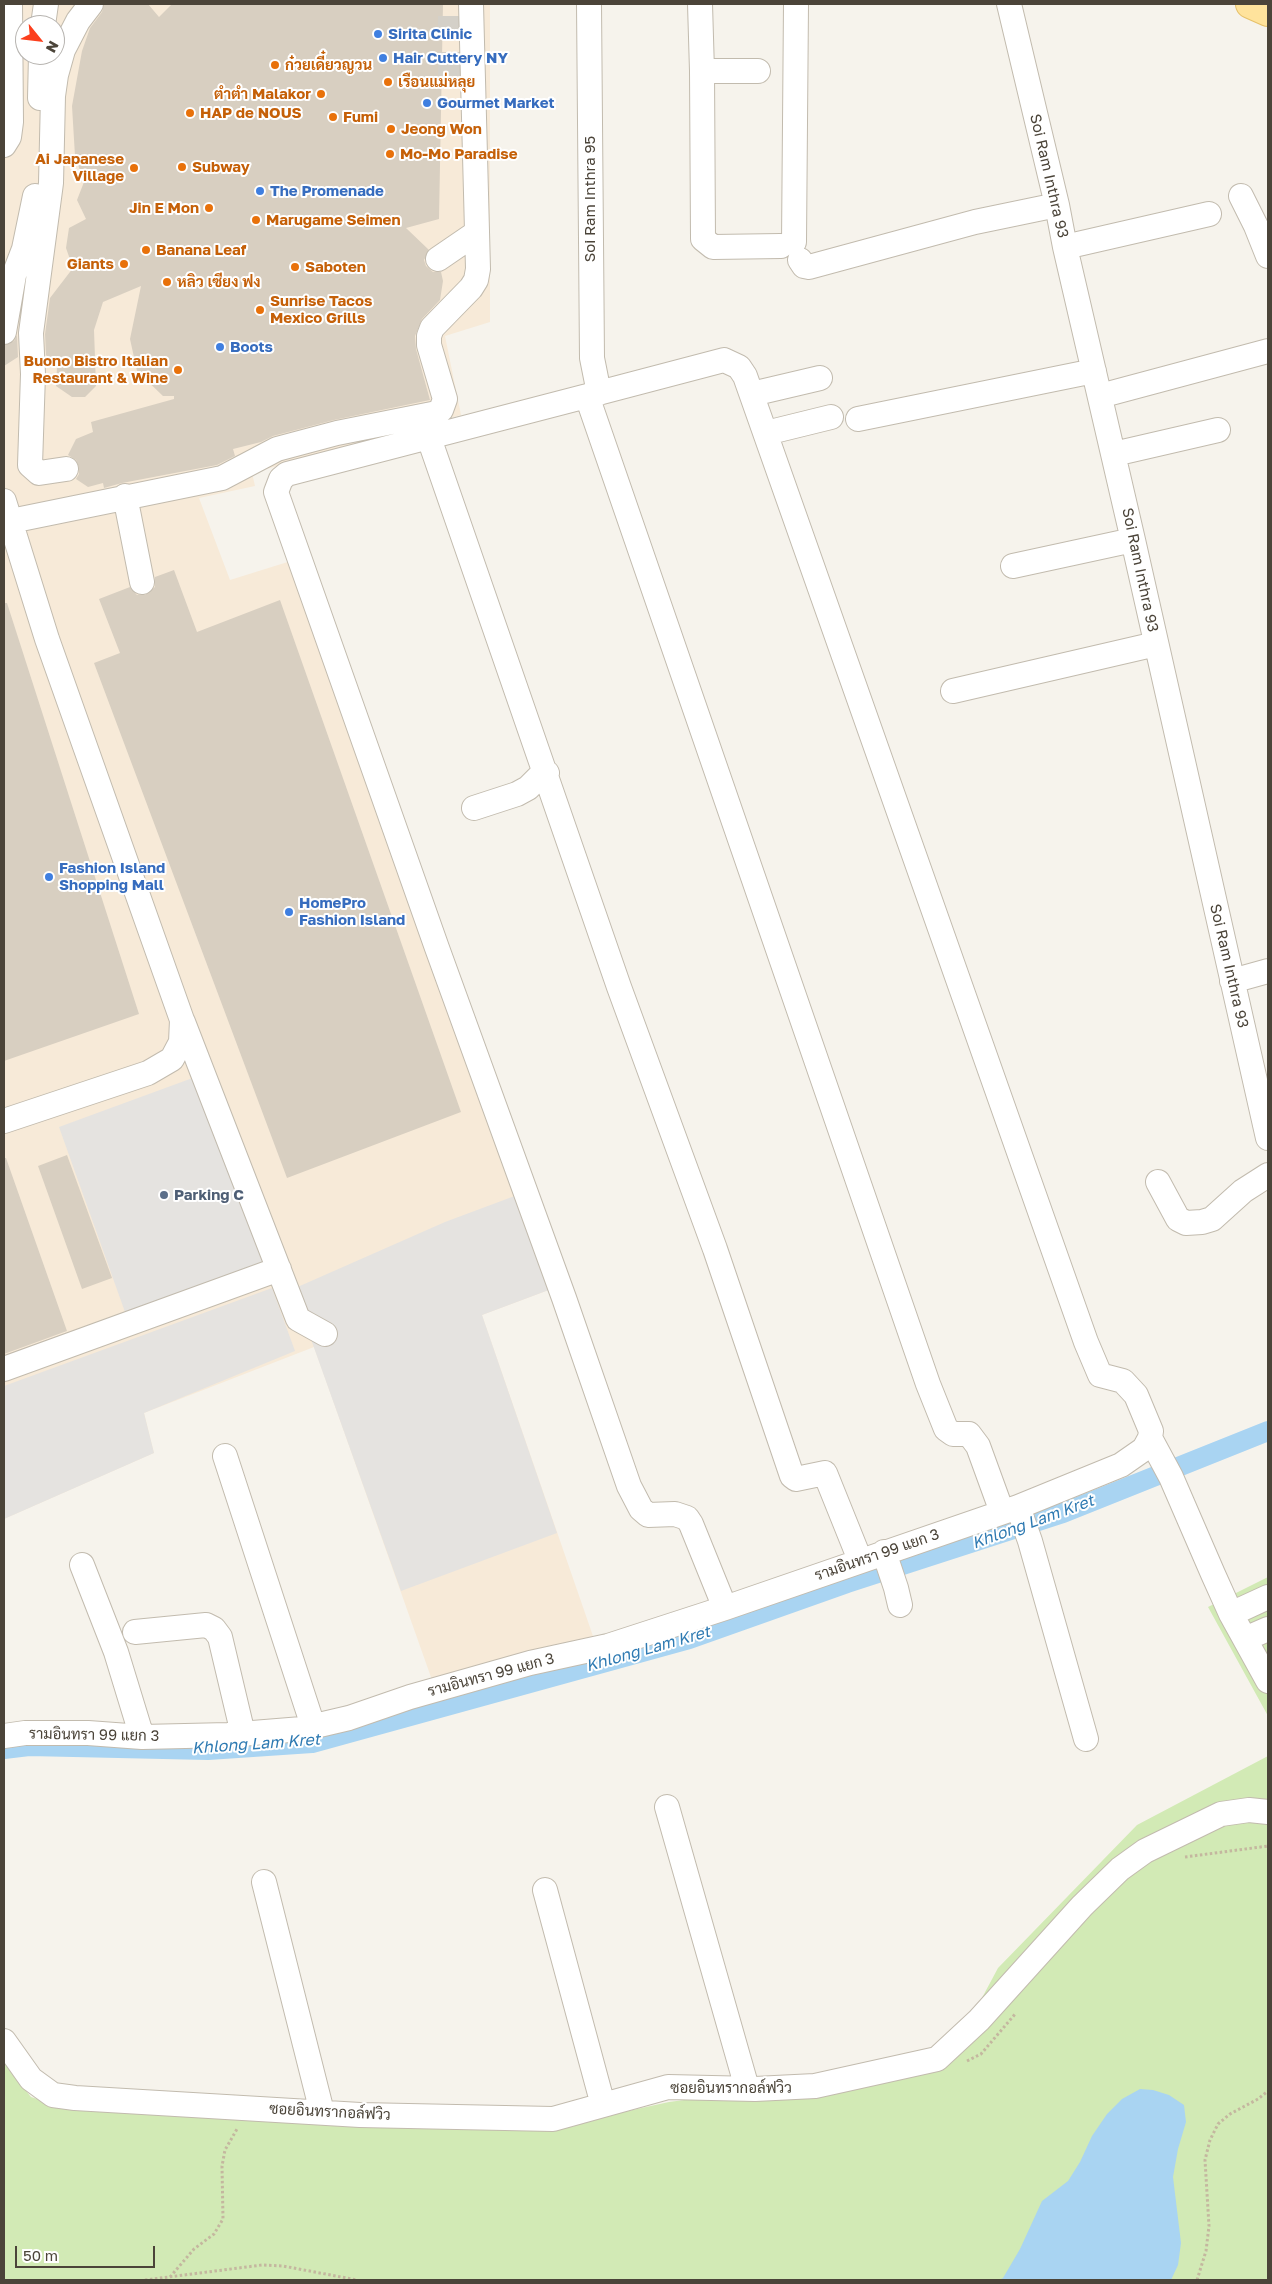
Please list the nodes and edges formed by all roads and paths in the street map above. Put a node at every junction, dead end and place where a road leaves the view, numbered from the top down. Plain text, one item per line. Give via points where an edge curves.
1 (10, 4) edge
2 (91, 4) edge
3 (470, 4) edge
4 (589, 4) edge
5 (700, 4) edge
6 (796, 4) edge
7 (1009, 4) edge
8 (1250, 4) edge
9 (1268, 12) edge
10 (42, 65) edge
11 (702, 70) junction
12 (758, 71) dead end
13 (4, 145) edge
14 (1241, 196) dead end
15 (1057, 205) junction
16 (1209, 214) dead end
17 (476, 233) junction
18 (1065, 247) junction
19 (792, 249) junction
20 (1268, 256) edge
21 (438, 258) dead end
22 (4, 332) edge
23 (1268, 351) edge
24 (1094, 371) junction
25 (820, 378) dead end
26 (752, 394) junction
27 (593, 395) junction
28 (1100, 396) junction
29 (831, 417) dead end
30 (858, 419) dead end
31 (1218, 430) dead end
32 (766, 433) junction
33 (428, 438) junction
34 (1114, 454) junction
35 (66, 469) dead end
36 (125, 496) junction
37 (7, 511) edge
38 (1133, 540) junction
39 (1013, 566) dead end
40 (142, 582) dead end
41 (1156, 644) junction
42 (953, 691) dead end
43 (546, 774) junction
44 (474, 808) dead end
45 (1268, 971) edge
46 (1232, 981) junction
47 (182, 1020) junction
48 (5, 1117) edge
49 (1268, 1138) edge
50 (1268, 1175) edge
51 (1158, 1182) dead end
52 (279, 1269) junction
53 (325, 1334) dead end
54 (4, 1369) edge
55 (1152, 1442) junction
56 (225, 1456) dead end
57 (1014, 1512) junction
58 (886, 1557) junction
59 (860, 1560) junction
60 (82, 1565) dead end
61 (898, 1596) dead end
62 (1268, 1597) edge
63 (725, 1608) junction
64 (1232, 1614) junction
65 (1268, 1629) edge
66 (135, 1632) dead end
67 (1245, 1639) junction
68 (1268, 1681) edge
69 (313, 1726) junction
70 (243, 1734) junction
71 (4, 1736) edge
72 (142, 1737) junction
73 (1086, 1739) dead end
74 (667, 1807) dead end
75 (1268, 1812) edge
76 (1268, 1846) edge
77 (1178, 1860) dead end
78 (264, 1882) dead end
79 (546, 1890) dead end
80 (1016, 2013) dead end
81 (4, 2041) edge
82 (937, 2058) junction
83 (747, 2088) junction
84 (1268, 2090) edge
85 (603, 2105) junction
86 (241, 2108) junction
87 (322, 2112) junction
88 (169, 2278) junction
89 (145, 2280) edge
90 (358, 2280) edge
91 (1197, 2280) edge

1 - 13 street via 11,122
2 - 35 street via 63,50 56,75 51,183 31,333 30,465 39,473
3 - 17 street
4 - 27 street, Soi Ram Inthra 95
5 - 11 street
6 - 19 street
7 - 15 street, Soi Ram Inthra 93
8 - 9 main road
10 - 22 street via 38,182 31,221 14,276
11 - 12 street
11 - 19 street via 703,239 712,247
14 - 20 street
15 - 18 street, Soi Ram Inthra 93
15 - 19 street via 975,222 809,267 804,266
16 - 18 street
17 - 21 street
17 - 36 street via 478,269 474,283 432,328 428,338 445,399 437,413 335,428 277,449 222,478
18 - 24 street, Soi Ram Inthra 93
23 - 28 street
24 - 28 street, Soi Ram Inthra 93
24 - 30 street
25 - 26 street
26 - 27 street via 739,367 724,360
26 - 32 street
27 - 33 street
27 - 57 street, Soi Ram Inthra 95 via 928,1384 946,1429 953,1434 969,1434
28 - 34 street, Soi Ram Inthra 93
29 - 32 street
31 - 34 street
32 - 55 street via 1086,1342 1100,1374 1123,1381 1136,1395 1151,1431
33 - 43 street
33 - 63 street via 287,474 281,479 276,492 629,1486 641,1509 648,1515 675,1514 687,1518 692,1524
34 - 38 street, Soi Ram Inthra 93
36 - 37 street
36 - 40 street
37 - 47 street via 48,639
38 - 39 street
38 - 41 street, Soi Ram Inthra 93
41 - 42 street
41 - 46 street, Soi Ram Inthra 93
43 - 44 street via 517,794
43 - 59 street via 792,1476 796,1479 825,1473
45 - 46 street
46 - 49 street, Soi Ram Inthra 93
47 - 48 street via 180,1042 172,1059 148,1073
47 - 52 street
50 - 51 street via 1243,1191 1212,1218 1202,1222 1186,1223 1178,1219
52 - 53 street via 298,1319
52 - 54 street
55 - 57 street, รามอินทรา 99 แยก 3 via 1121,1465
55 - 64 street
56 - 69 street
57 - 58 street, รามอินทรา 99 แยก 3
57 - 73 street via 1030,1541
58 - 59 street, รามอินทรา 99 แยก 3
58 - 61 street
59 - 63 street, รามอินทรา 99 แยก 3
60 - 72 street via 116,1652
62 - 64 street
63 - 69 street, รามอินทรา 99 แยก 3 via 608,1646 530,1663
64 - 67 street
65 - 67 street
66 - 70 street via 206,1625 214,1629 220,1637
67 - 68 street
69 - 70 street, รามอินทรา 99 แยก 3
70 - 72 street, รามอินทรา 99 แยก 3
71 - 72 street, รามอินทรา 99 แยก 3 via 88,1733
74 - 83 street
75 - 82 street, ซอยอินทรากอล์ฟวิว via 1249,1810 1221,1814 1145,1851 1120,1869 1082,1906 979,2020
76 - 77 path
78 - 87 street
79 - 85 street
80 - 82 path via 981,2054 966,2061
81 - 86 street, ซอยอินทรากอล์ฟวิว via 31,2079 53,2095
82 - 83 street, ซอยอินทรากอล์ฟวิว via 815,2086
83 - 85 street, ซอยอินทรากอล์ฟวิว via 668,2087
84 - 91 path via 1218,2124 1210,2140 1205,2160 1209,2226
85 - 87 street, ซอยอินทรากอล์ฟวิว via 553,2118
86 - 87 street, ซอยอินทรากอล์ฟวิว
86 - 88 path via 234,2138 225,2150 222,2166 223,2220 214,2234 194,2249
88 - 89 path
88 - 90 path via 262,2265

